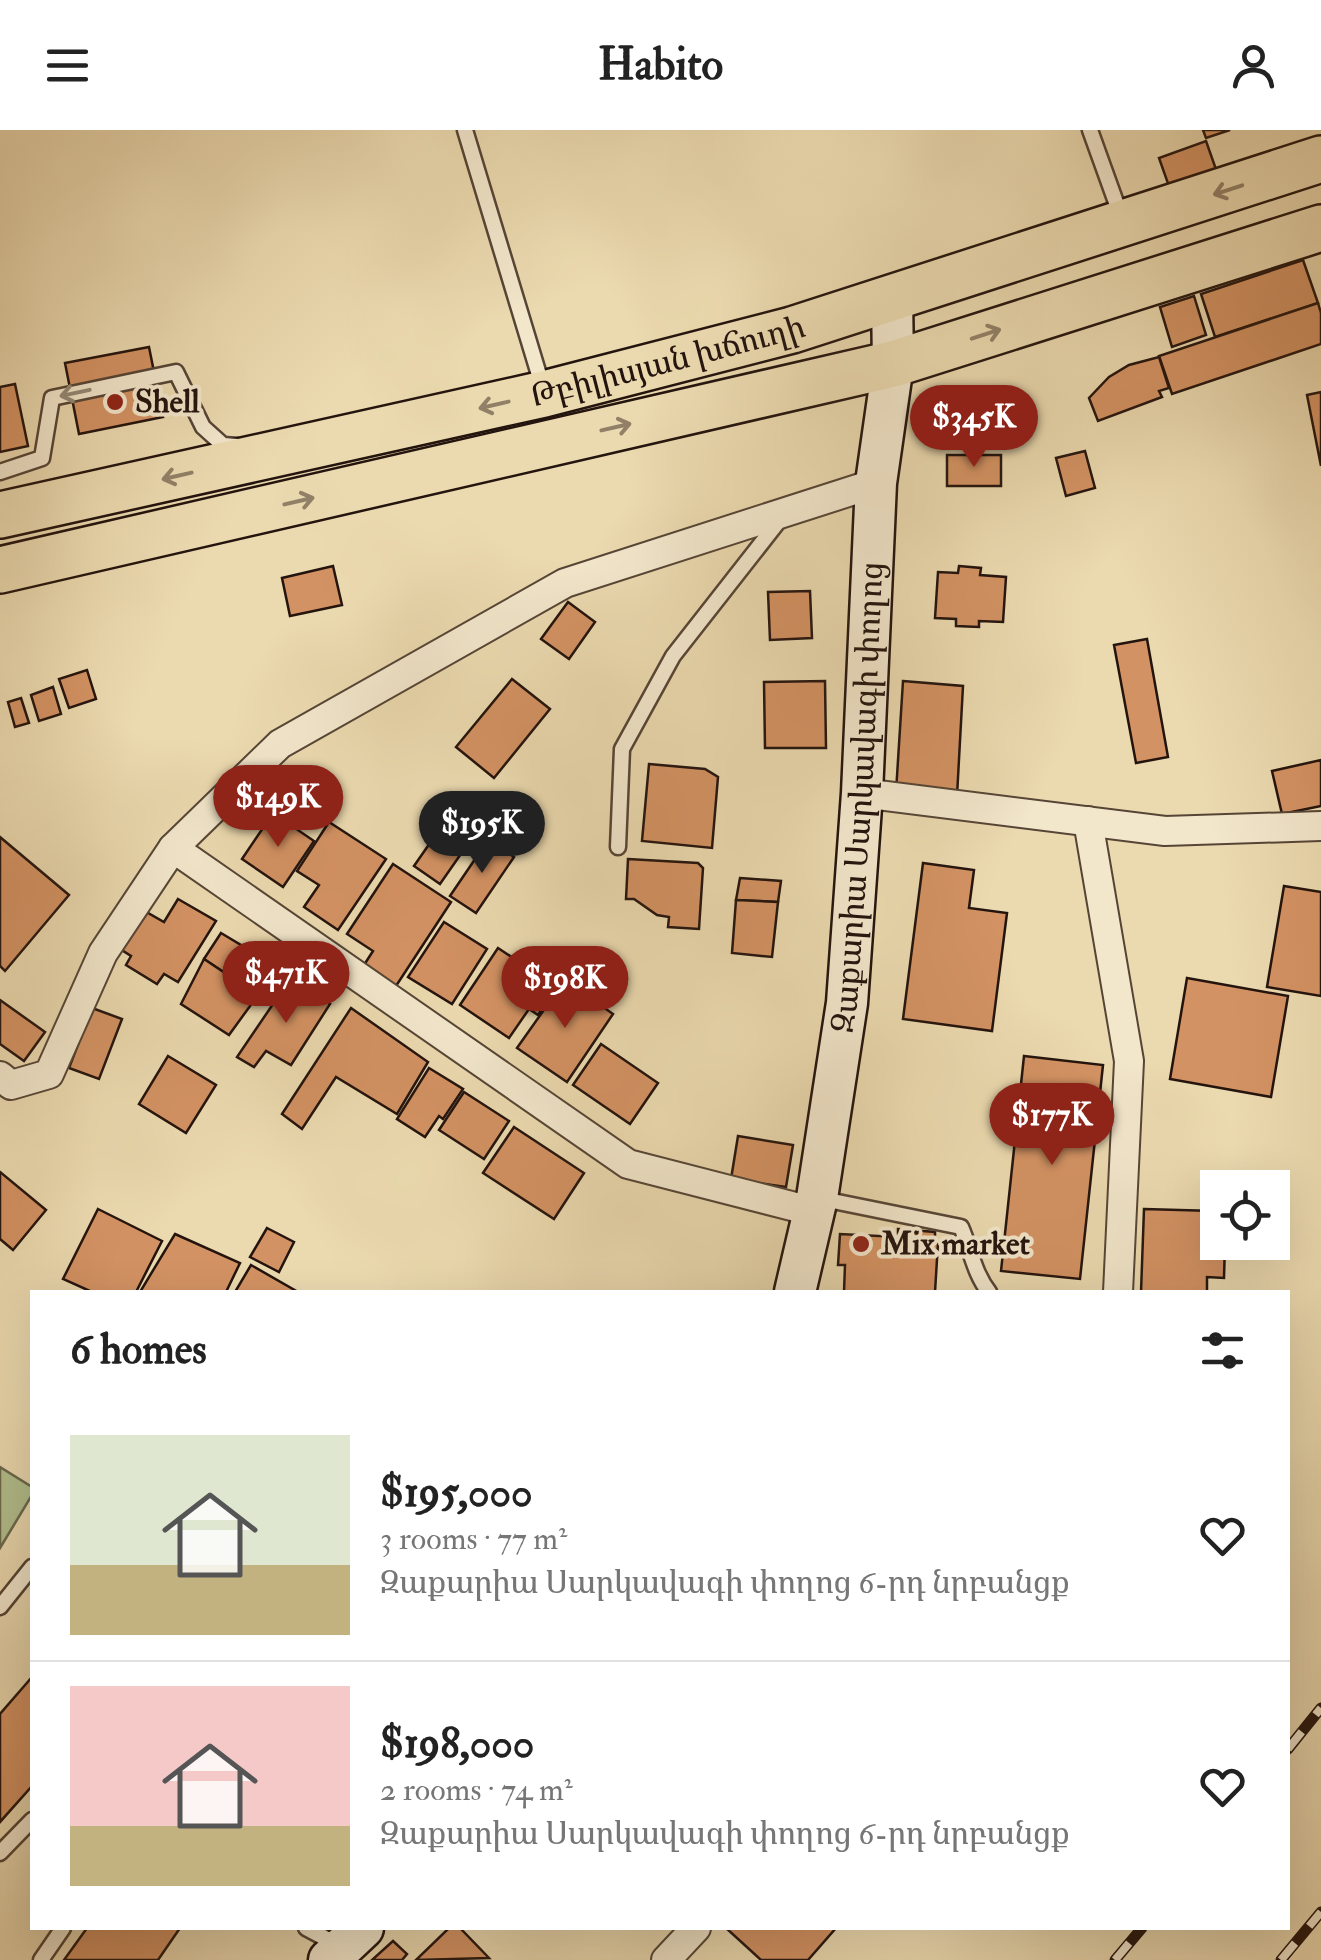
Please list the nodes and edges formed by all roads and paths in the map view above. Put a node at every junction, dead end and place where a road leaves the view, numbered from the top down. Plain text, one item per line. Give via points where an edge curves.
1 (465, 130) edge
2 (1090, 130) edge
3 (1321, 160) edge
4 (1124, 224) junction
5 (1321, 228) edge
6 (892, 297) junction
7 (893, 364) junction
8 (544, 394) junction
9 (304, 448) junction
10 (0, 472) edge
11 (876, 482) junction
12 (785, 512) junction
13 (0, 515) edge
14 (0, 570) edge
15 (862, 793) junction
16 (1088, 821) junction
17 (1321, 826) edge
18 (618, 847) dead end
19 (173, 848) junction
20 (0, 1076) edge
21 (816, 1205) junction
22 (795, 1290) edge
23 (987, 1290) edge
24 (1118, 1290) edge
25 (30, 1570) edge
26 (0, 1607) edge
27 (30, 1822) edge
28 (0, 1853) edge
29 (61, 1930) edge
30 (311, 1930) edge
31 (694, 1930) edge
32 (345, 1945) edge
33 (40, 1960) edge
34 (666, 1960) edge

1 - 8 lane
2 - 4 lane
3 -> 4 main road, Թբիլիսյան խճուղի
4 - 6 main road, Թբիլիսյան խճուղի
7 -> 5 main road, Թբիլիսյան խճուղի
6 - 7 main road, Զաքարիա Սարկավագի փողոց
6 - 8 main road, Թբիլիսյան խճուղի
7 - 11 main road, Զաքարիա Սարկավագի փողոց
14 -> 7 main road, Թբիլիսյան խճուղի
8 -> 9 main road, Թբիլիսյան խճուղի
9 -> 10 lane via 223,446 203,427 176,372 52,398 42,458
9 -> 13 main road, Թբիլիսյան խճուղի
11 - 12 street
11 - 15 main road, Զաքարիա Սարկավագի փողոց
12 - 18 lane via 673,656 622,749
12 - 19 street via 564,584 280,744
15 - 16 street
15 - 21 main road, Զաքարիա Սարկավագի փողոց via 848,1003
16 - 17 street via 1166,831
16 - 24 street via 1130,1061
19 - 20 street via 103,954 49,1074 11,1085
19 - 21 street via 628,1164
21 - 22 main road, Զաքարիա Սարկավագի փողոց
21 - 23 lane via 961,1228
25 - 26 lane
27 - 28 lane
29 - 33 lane
30 - 32 lane
31 - 34 street

